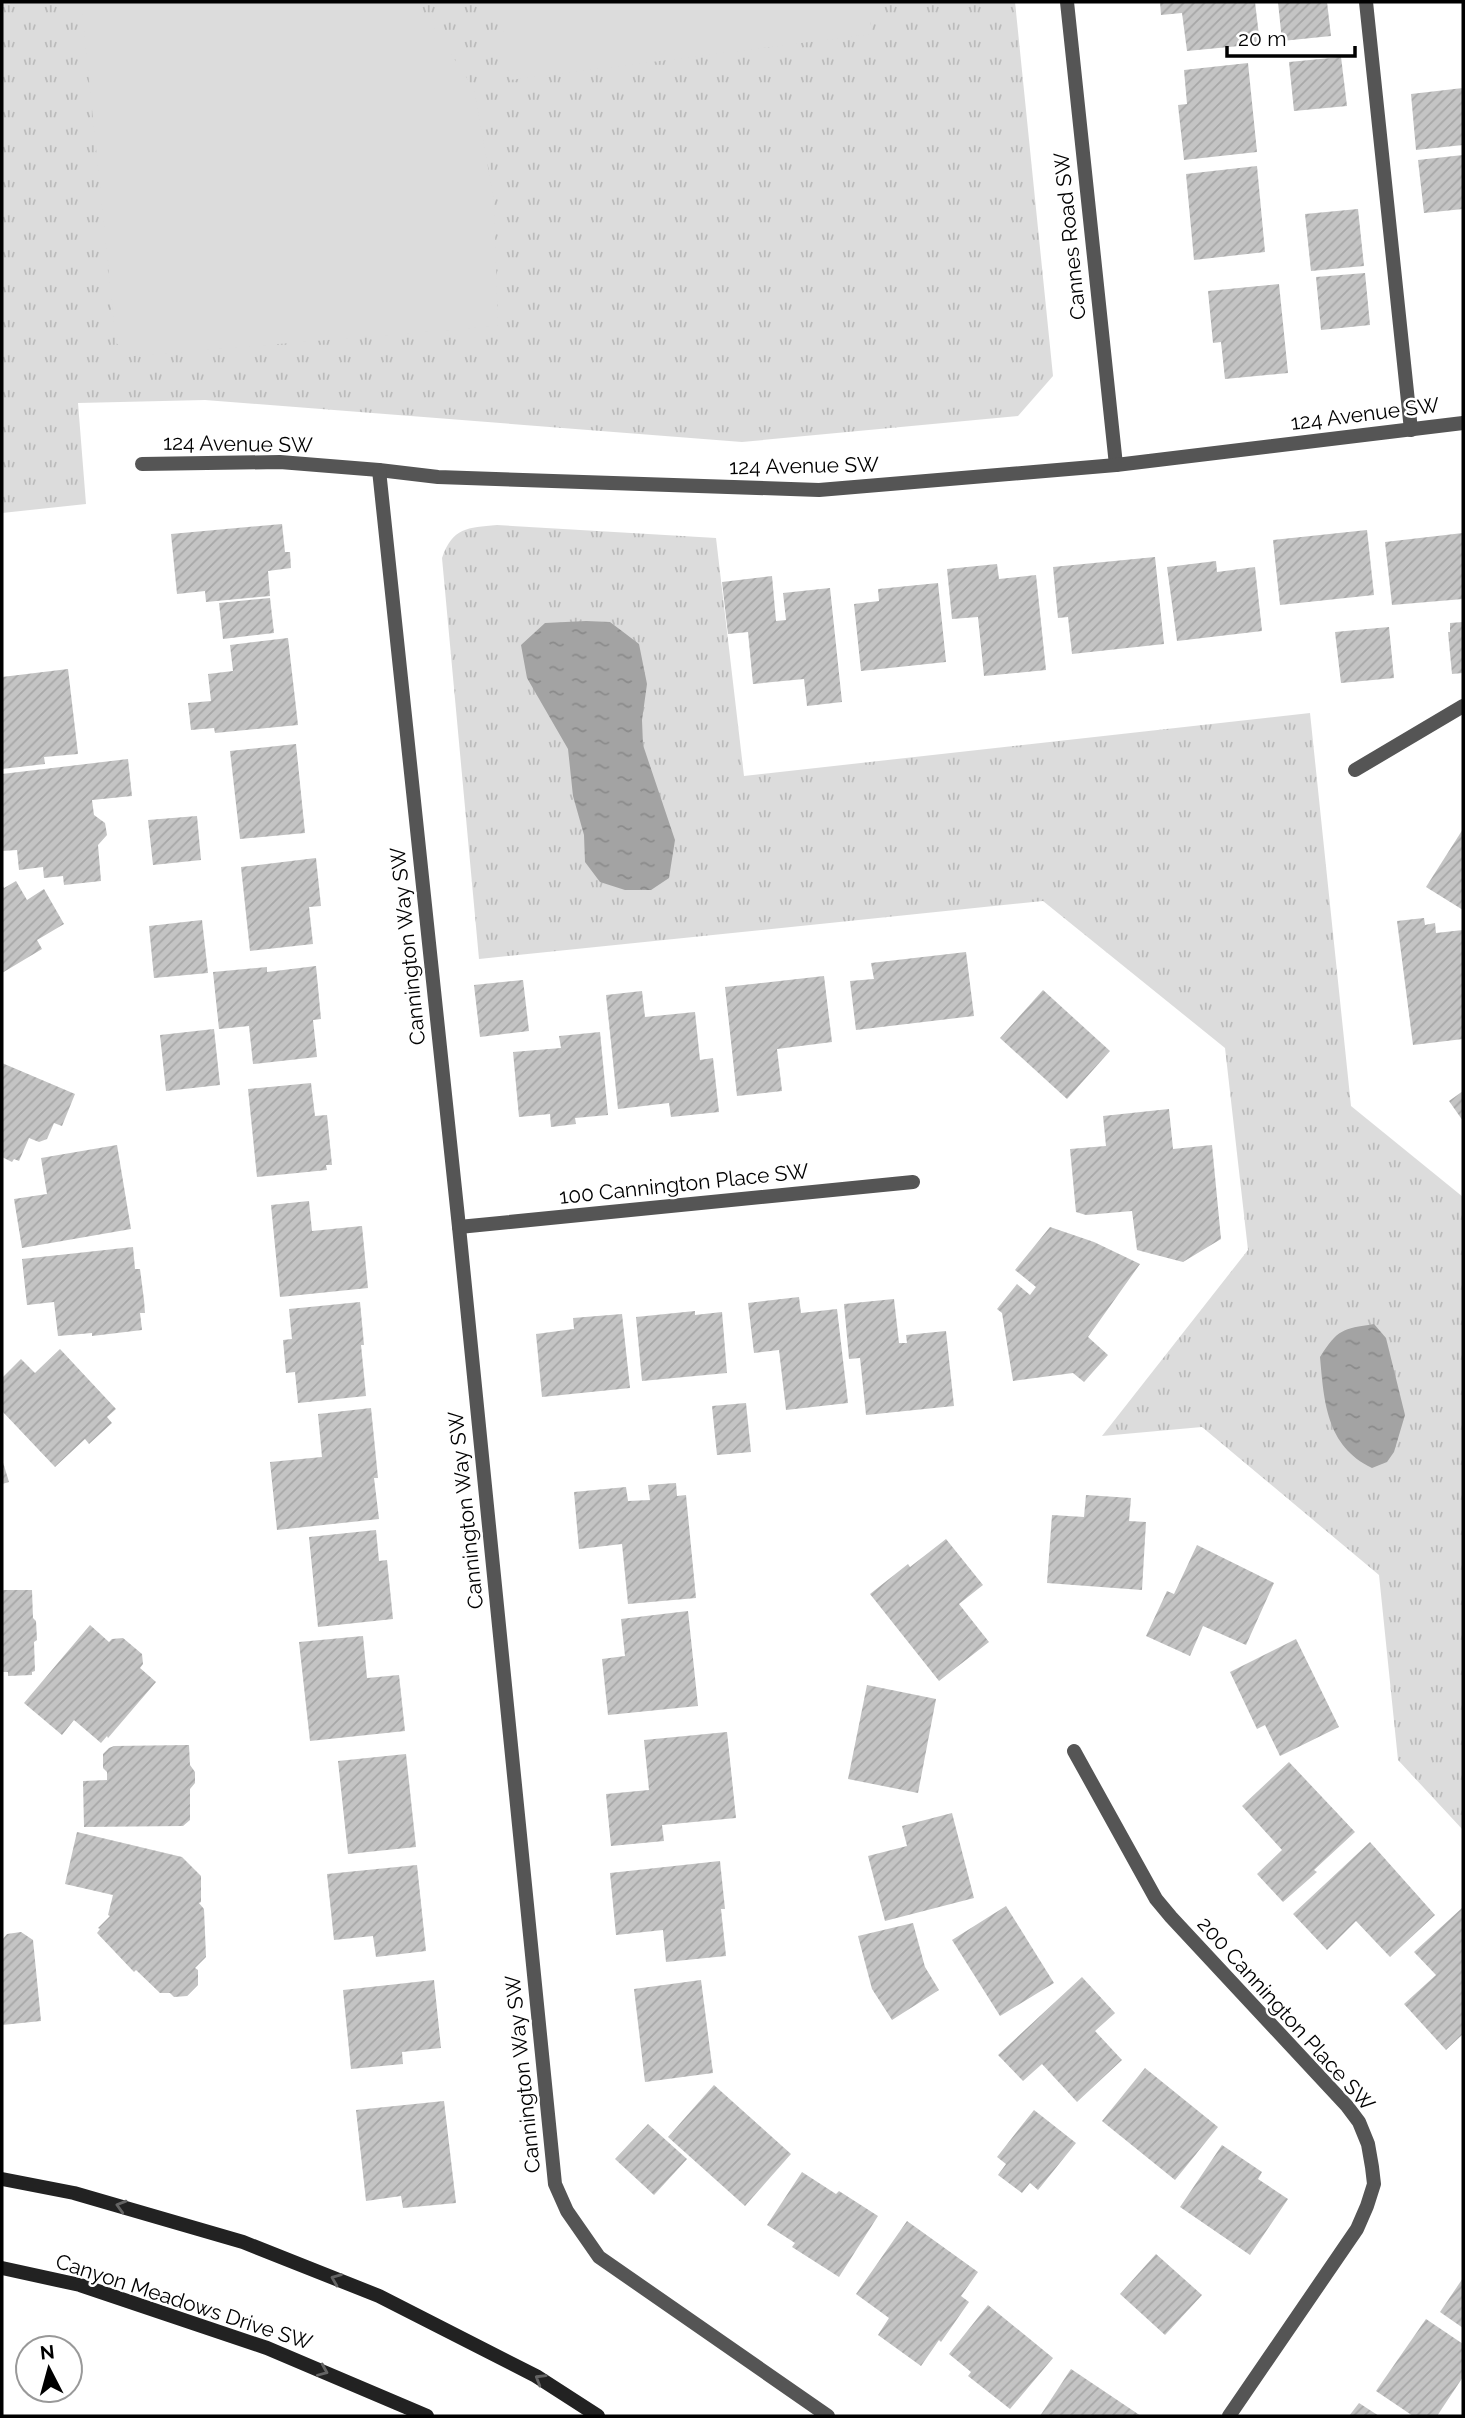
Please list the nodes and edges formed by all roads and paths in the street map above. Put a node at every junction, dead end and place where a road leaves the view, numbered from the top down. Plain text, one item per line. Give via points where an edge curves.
1 (1067, 2) edge
2 (1366, 2) edge
3 (1463, 423) edge
4 (1410, 430) junction
5 (142, 464) dead end
6 (1116, 465) junction
7 (379, 470) junction
8 (1463, 706) edge
9 (1355, 769) dead end
10 (914, 1182) dead end
11 (459, 1227) junction
12 (1074, 1751) dead end
13 (2, 2179) edge
14 (2, 2268) edge
15 (427, 2416) edge
16 (598, 2416) edge
17 (828, 2416) edge
18 (1229, 2416) edge

1 - 6 street, Cannes Road SW
2 - 4 street
3 - 4 street, 124 Avenue SW
4 - 6 street, 124 Avenue SW
5 - 7 street, 124 Avenue SW via 280,462
6 - 7 street, 124 Avenue SW via 819,490 438,477
7 - 11 street, Cannington Way SW
8 - 9 street
10 - 11 street, 100 Cannington Place SW
11 - 17 street, Cannington Way SW via 555,2184 567,2211 599,2257
12 - 18 street, 200 Cannington Place SW via 1156,1899 1347,2106 1368,2144 1374,2184 1357,2229
16 -> 13 main road via 536,2376 379,2296 243,2242 74,2193
14 -> 15 main road, Canyon Meadows Drive SW via 80,2286 267,2348

